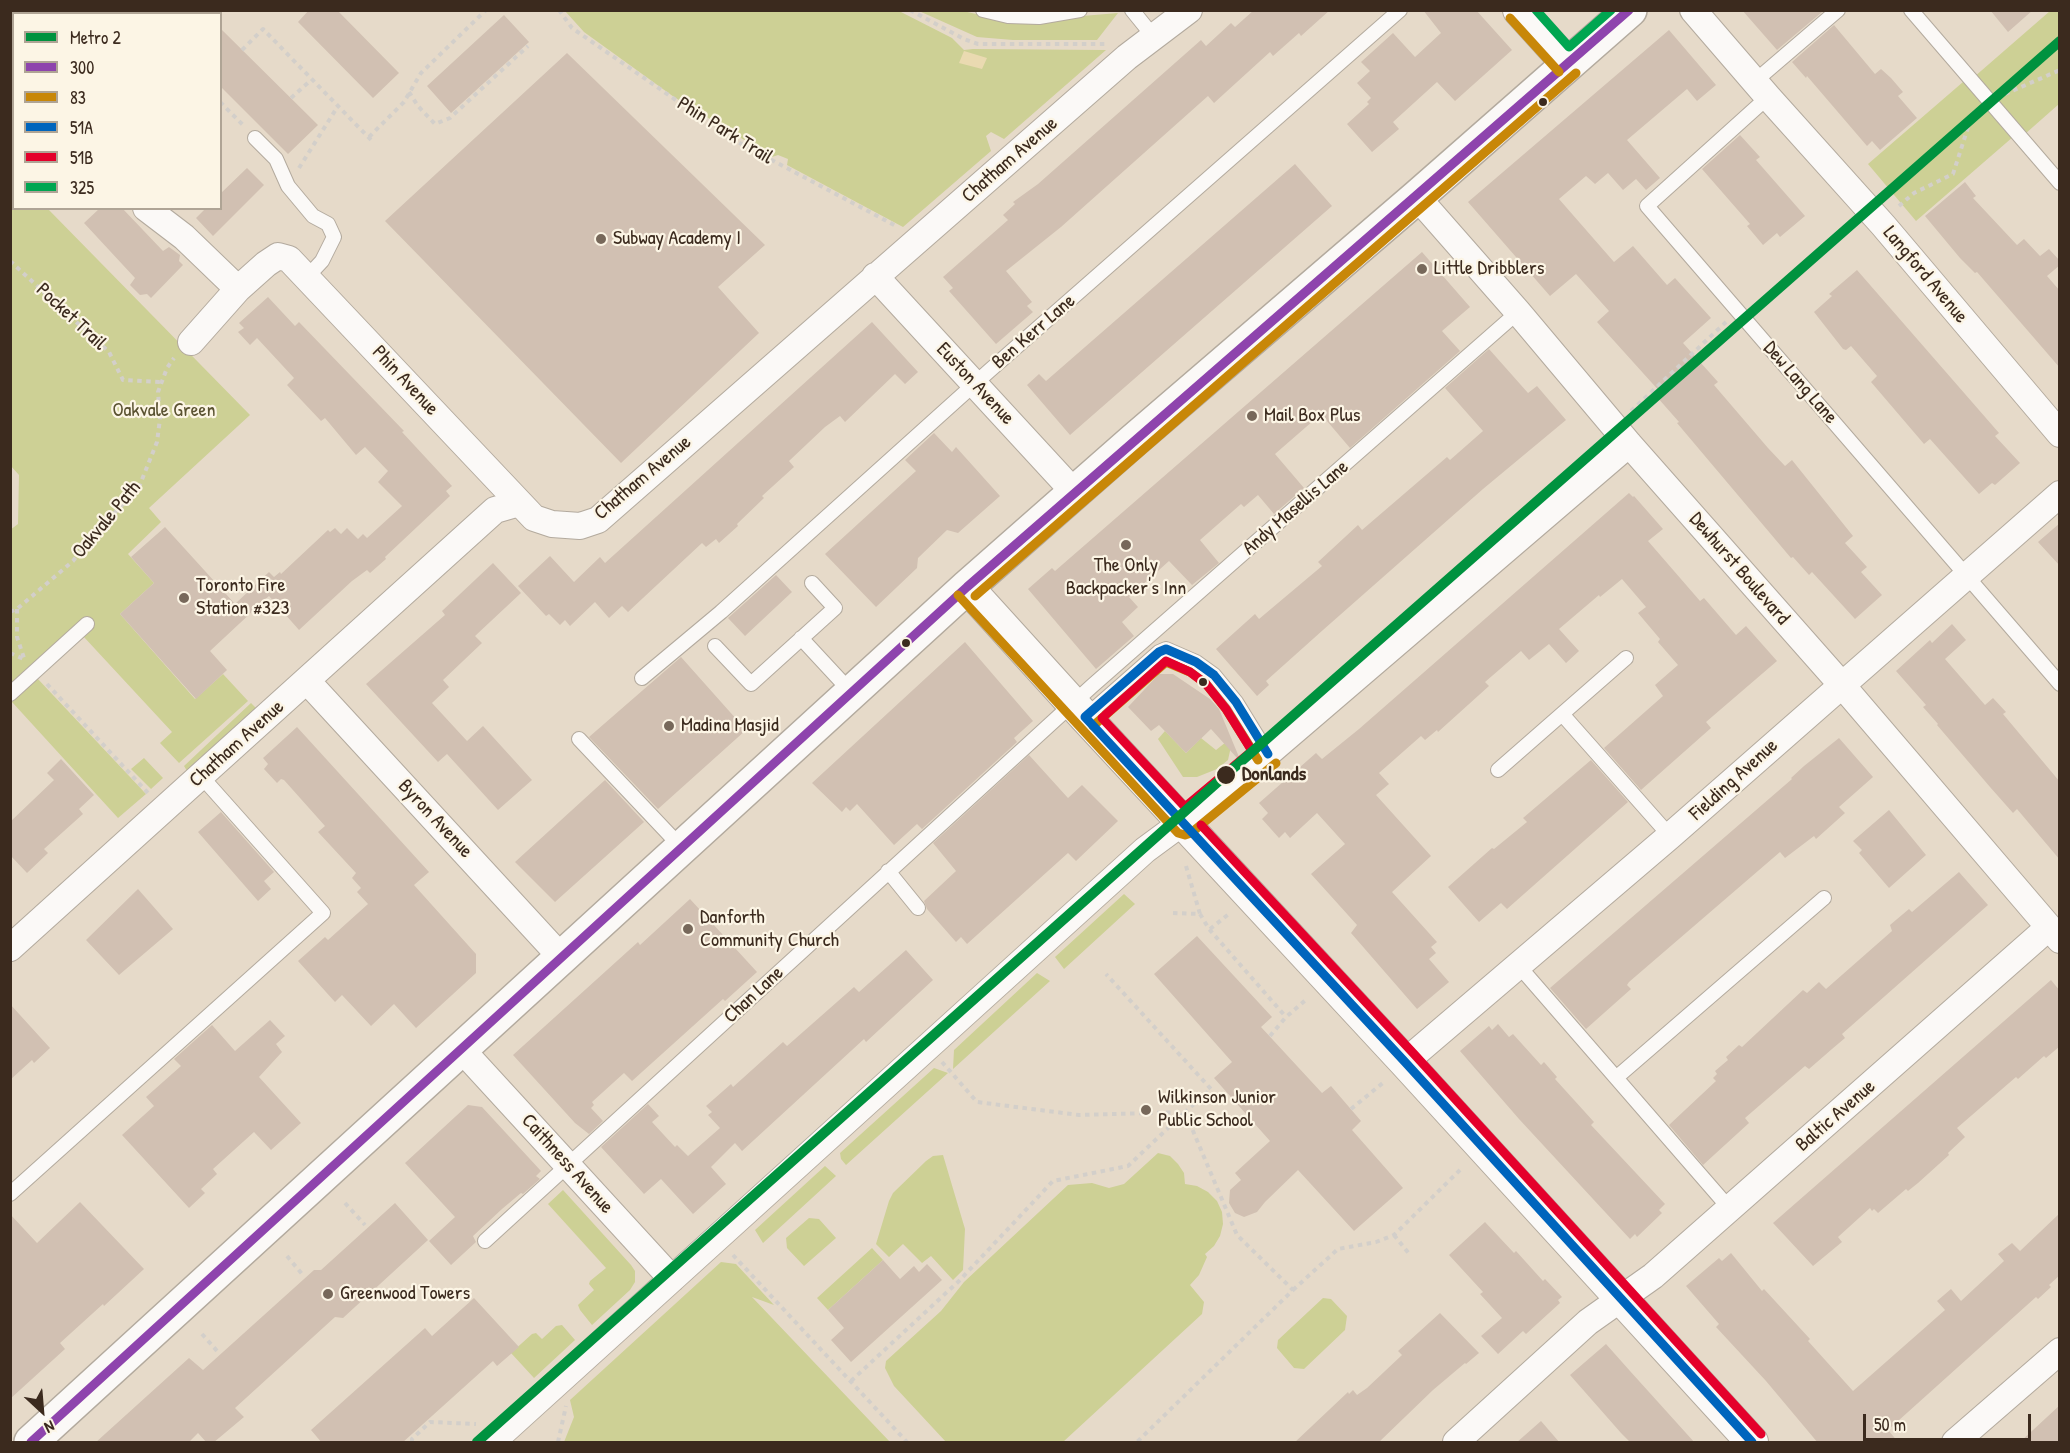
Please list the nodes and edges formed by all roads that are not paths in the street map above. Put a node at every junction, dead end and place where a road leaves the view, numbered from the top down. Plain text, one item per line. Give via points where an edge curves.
1 (982, 10) edge
2 (1080, 10) edge
3 (1132, 10) edge
4 (1189, 10) edge
5 (1400, 10) edge
6 (1519, 10) edge
7 (1630, 10) edge
8 (1693, 10) edge
9 (1838, 10) edge
10 (1911, 10) edge
11 (1153, 36) junction
12 (1568, 64) junction
13 (1761, 90) junction
14 (255, 138) road end
15 (2060, 183) edge
16 (1417, 197) junction
17 (149, 210) edge
18 (875, 276) junction
19 (307, 277) junction
20 (238, 288) junction
21 (1518, 312) junction
22 (191, 342) road end
23 (975, 384) junction
24 (2060, 434) edge
25 (1629, 444) junction
26 (1074, 492) junction
27 (2060, 494) edge
28 (519, 503) junction
29 (1965, 576) junction
30 (812, 584) dead end
31 (967, 587) junction
32 (87, 624) dead end
33 (801, 638) junction
34 (715, 645) dead end
35 (1626, 658) dead end
36 (642, 678) dead end
37 (307, 681) junction
38 (1841, 684) junction
39 (2060, 684) edge
40 (852, 693) junction
41 (10, 694) edge
42 (1079, 711) junction
43 (1562, 714) junction
44 (579, 739) dead end
45 (1268, 754) junction
46 (1498, 770) dead end
47 (201, 776) junction
48 (1184, 823) junction
49 (1670, 836) junction
50 (682, 848) junction
51 (888, 871) junction
52 (1824, 898) dead end
53 (918, 908) dead end
54 (2054, 934) edge
55 (10, 948) edge
56 (562, 958) junction
57 (1518, 965) junction
58 (462, 1050) junction
59 (1394, 1072) junction
60 (1617, 1077) junction
61 (568, 1166) junction
62 (10, 1194) edge
63 (1730, 1209) junction
64 (485, 1241) dead end
65 (672, 1279) junction
66 (1621, 1300) junction
67 (2060, 1351) edge
68 (490, 1433) edge
69 (31, 1443) edge
70 (1456, 1443) edge
71 (1752, 1443) edge
72 (1955, 1443) edge

1 - 2 lane via 1039,17
3 - 11 lane
4 - 11 street, Chatham Avenue
5 - 23 lane, Ben Kerr Lane
6 - 12 street
7 - 12 main road
8 - 13 street, Langford Avenue
9 - 13 lane
10 - 15 lane
11 - 18 street, Chatham Avenue
12 - 16 main road
13 - 24 street, Langford Avenue via 1883,225
13 - 29 lane, Dew Lang Lane via 1647,206
14 - 19 lane via 276,159 288,186 313,216 328,224 334,237 322,261
16 - 21 street, Dewhurst Boulevard
16 - 26 main road
17 - 20 street
18 - 23 street, Euston Avenue
18 - 28 street, Chatham Avenue via 598,520 580,526 552,524 534,518
19 - 20 street, Phin Avenue via 289,259 278,256
19 - 28 street, Phin Avenue
20 - 22 street
21 - 25 street, Dewhurst Boulevard
21 - 42 lane, Andy Masellis Lane
23 - 26 street, Euston Avenue
23 - 36 lane, Ben Kerr Lane
25 - 38 street, Dewhurst Boulevard
25 - 45 street
26 - 31 main road
27 - 29 street, Fielding Avenue
28 - 37 street, Chatham Avenue via 495,510
29 - 38 street, Fielding Avenue
29 - 39 lane, Dew Lang Lane
30 - 33 lane via 835,608
31 - 40 main road
31 - 42 street
32 - 41 lane
33 - 34 lane via 751,684
33 - 40 lane
35 - 43 lane
37 - 47 street, Chatham Avenue
37 - 56 street, Byron Avenue
38 - 49 street, Fielding Avenue
38 - 54 street, Dewhurst Boulevard
40 - 50 main road
42 - 45 lane via 1166,649 1214,675
42 - 48 street
42 - 51 lane, Chan Lane
43 - 46 lane
43 - 49 lane
44 - 50 lane
45 - 48 street
47 - 55 street, Chatham Avenue
47 - 62 lane via 323,913
48 - 59 street
48 - 65 street via 1145,850
49 - 57 street, Fielding Avenue
50 - 56 main road
51 - 53 lane
51 - 61 lane, Chan Lane
52 - 60 lane
54 - 63 street, Baltic Avenue
56 - 58 main road
57 - 59 street, Fielding Avenue
57 - 60 lane
58 - 61 street, Caithness Avenue
58 - 69 main road
59 - 66 street
60 - 63 lane
61 - 64 lane, Chan Lane
61 - 65 street, Caithness Avenue
63 - 66 street, Baltic Avenue
65 - 68 street
66 - 70 street, Baltic Avenue via 1588,1322
66 - 71 street
67 - 72 street

